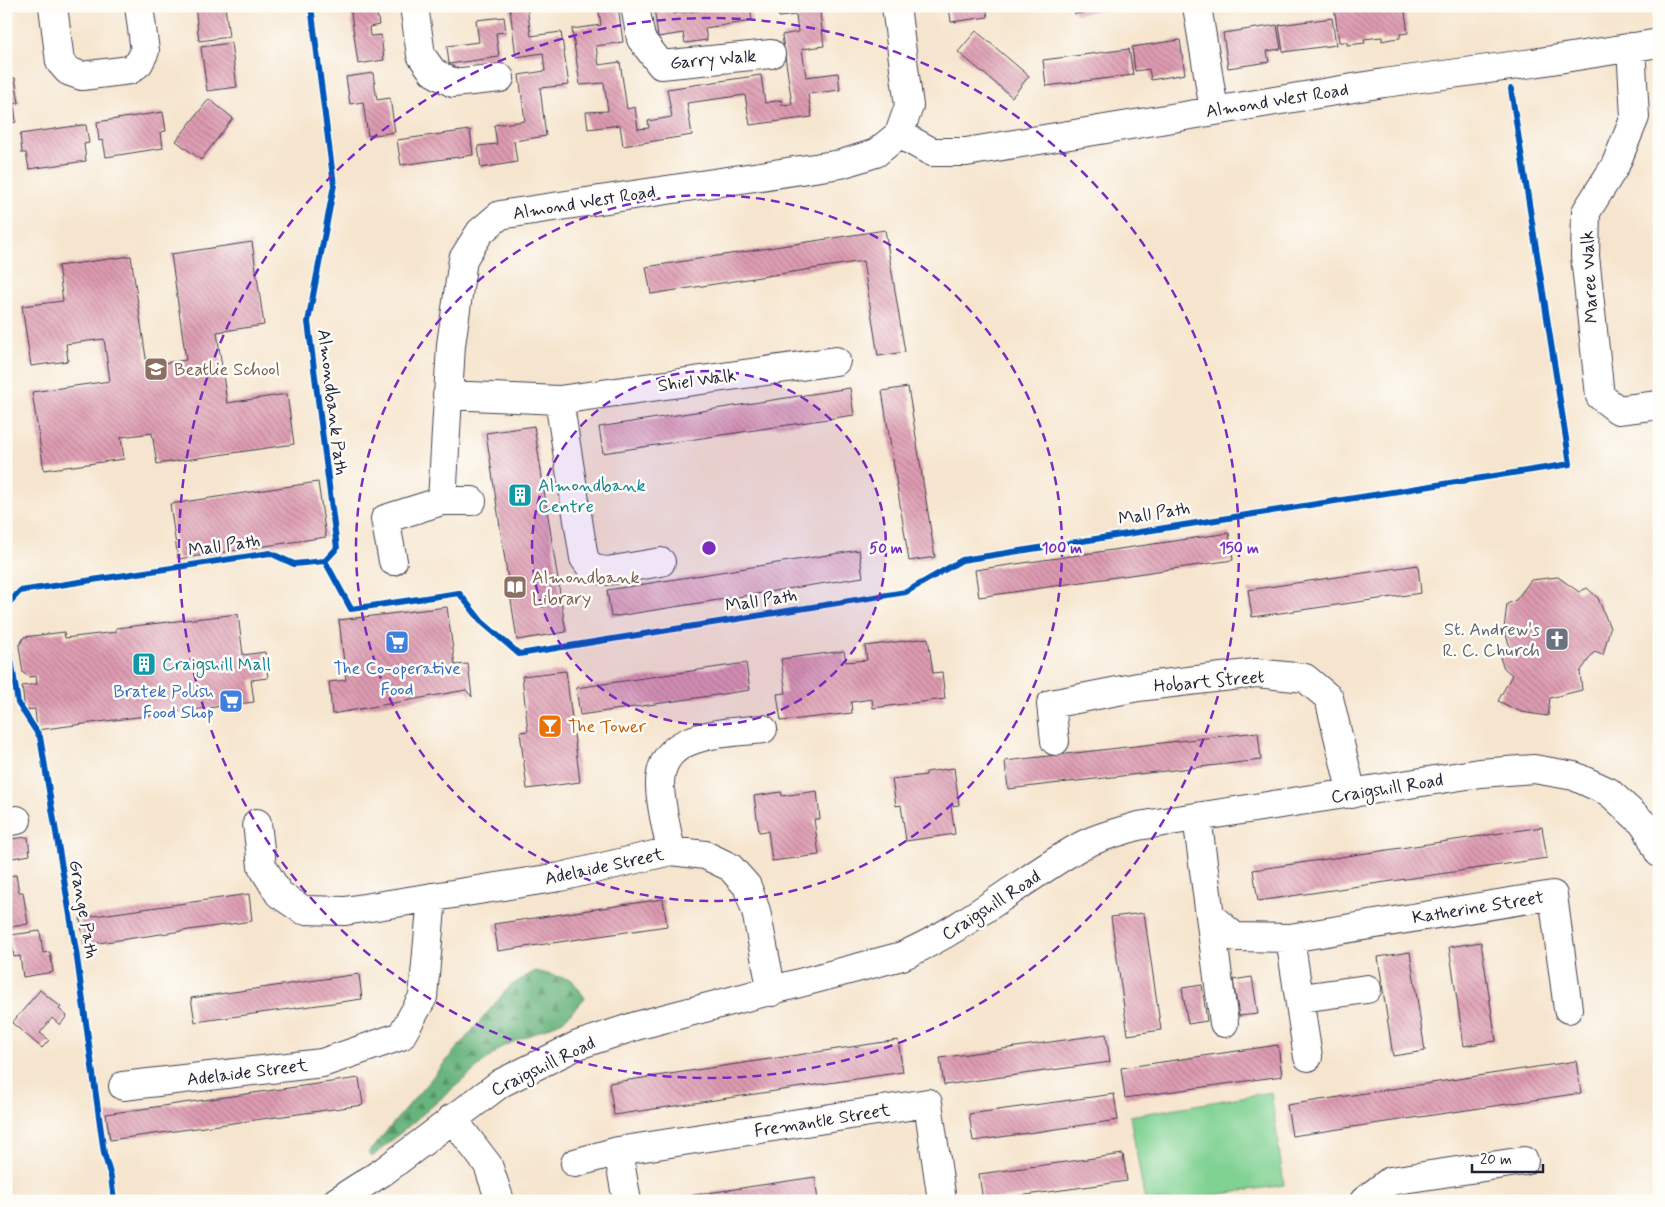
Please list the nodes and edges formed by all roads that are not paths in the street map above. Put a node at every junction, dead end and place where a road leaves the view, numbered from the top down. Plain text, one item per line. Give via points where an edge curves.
1 (53, 6) edge
2 (139, 6) edge
3 (414, 6) edge
4 (636, 6) edge
5 (896, 6) edge
6 (1197, 6) edge
7 (1659, 43) edge
8 (1631, 47) junction
9 (771, 54) dead end
10 (500, 78) dead end
11 (1214, 110) junction
12 (899, 134) junction
13 (836, 361) dead end
14 (447, 395) junction
15 (559, 400) junction
16 (1659, 404) edge
17 (442, 501) junction
18 (472, 501) dead end
19 (393, 561) dead end
20 (662, 562) dead end
21 (763, 729) dead end
22 (1055, 741) dead end
23 (1352, 794) junction
24 (1197, 818) junction
25 (257, 823) dead end
26 (671, 851) junction
27 (1659, 853) edge
28 (432, 897) junction
29 (1210, 916) junction
30 (1290, 938) junction
31 (1367, 989) dead end
32 (772, 992) junction
33 (1301, 998) junction
34 (1568, 1009) dead end
35 (1224, 1024) dead end
36 (1308, 1058) dead end
37 (123, 1086) dead end
38 (452, 1118) junction
39 (618, 1151) junction
40 (1524, 1161) dead end
41 (575, 1163) dead end
42 (337, 1201) edge
43 (500, 1201) edge
44 (627, 1201) edge
45 (942, 1201) edge
46 (1364, 1201) edge

1 - 2 street via 60,62 68,71 82,76 130,70 139,63 145,51
3 - 10 street via 421,55 433,72 453,82
4 - 9 street, Garry Walk via 641,38 661,64
5 - 12 street via 909,106
6 - 11 street
7 - 8 street, Almond West Road
8 - 11 street, Almond West Road
8 - 16 street, Maree Walk via 1635,117 1615,166 1586,212 1585,256 1600,396 1618,410
11 - 12 street, Almond West Road via 966,152 932,152
12 - 14 street, Almond West Road via 876,153 841,164 500,215 480,232 463,259
13 - 15 street, Shiel Walk
14 - 15 street, Shiel Walk
14 - 17 street, Almond West Road
15 - 20 street via 584,558 592,569 606,571
17 - 18 street
17 - 19 street via 385,519
21 - 26 street via 702,736 684,742 669,755 660,786
22 - 23 street, Hobart Street via 1052,704 1138,687 1256,673 1304,678 1329,698
23 - 24 street, Craigshill Road
23 - 27 street, Craigshill Road via 1480,773 1534,769 1574,776 1609,792 1646,826
24 - 29 street
24 - 32 street, Craigshill Road via 1138,826 1102,837 1075,849 934,942 887,962
25 - 28 street, Adelaide Street via 262,866 279,894 303,910 345,911
26 - 28 street, Adelaide Street via 560,877
26 - 32 street, Adelaide Street via 705,855 730,868 747,886 756,911
28 - 37 street, Adelaide Street via 423,997 401,1036 322,1063
29 - 30 street, Katherine Street via 1235,937
29 - 35 street
30 - 33 street
30 - 34 street, Katherine Street via 1553,895
31 - 33 street
32 - 38 street, Craigshill Road via 636,1026 578,1045 501,1082
33 - 36 street
38 - 42 street, Craigshill Road via 384,1171
38 - 43 street via 488,1165
39 - 41 street, Fremantle Street
39 - 44 street
39 - 45 street, Fremantle Street via 928,1103
40 - 46 street via 1390,1181

